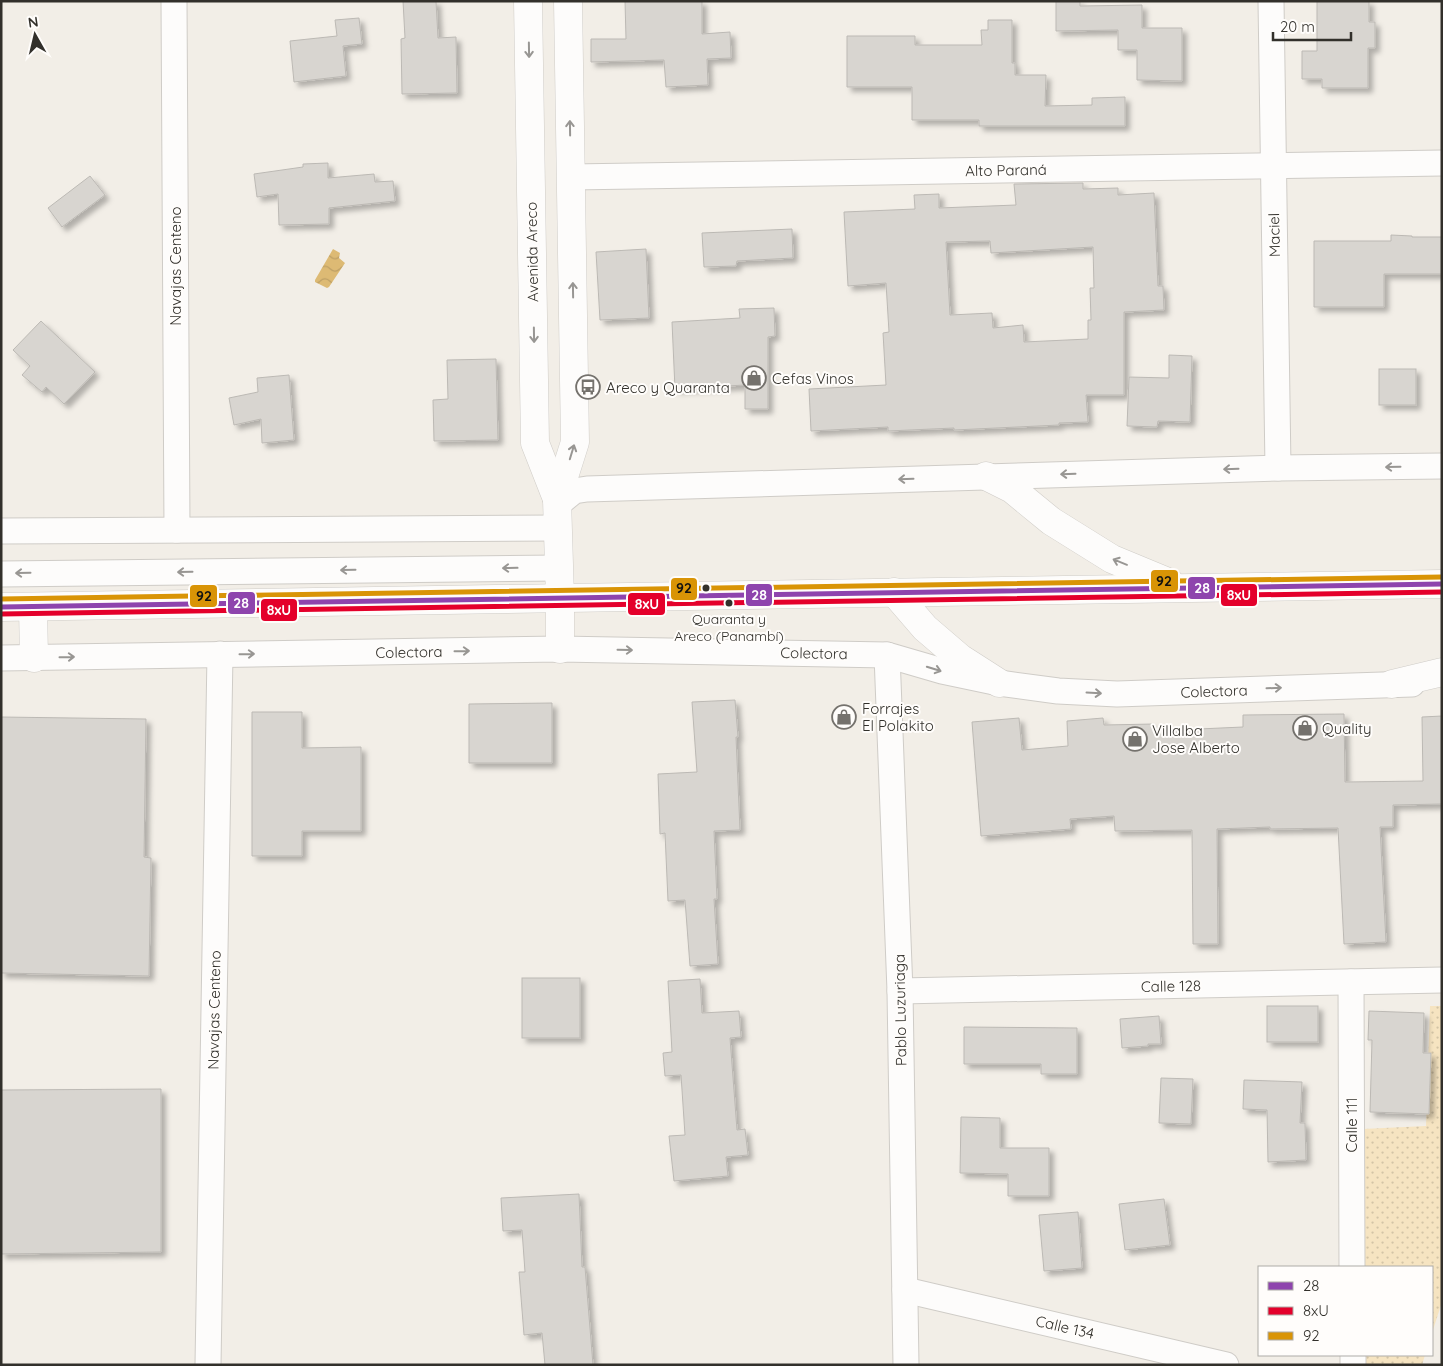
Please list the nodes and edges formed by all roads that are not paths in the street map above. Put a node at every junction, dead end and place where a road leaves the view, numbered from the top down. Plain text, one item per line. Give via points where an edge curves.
1 (174, 1) edge
2 (528, 1) edge
3 (568, 1) edge
4 (1271, 1) edge
5 (1442, 163) edge
6 (1273, 166) junction
7 (571, 176) junction
8 (1442, 466) edge
9 (1278, 468) junction
10 (986, 476) junction
11 (558, 511) junction
12 (177, 530) junction
13 (1, 531) edge
14 (559, 568) junction
15 (1, 574) edge
16 (1442, 584) edge
17 (1181, 588) junction
18 (894, 592) junction
19 (560, 598) junction
20 (33, 606) junction
21 (1, 607) edge
22 (560, 650) junction
23 (220, 654) junction
24 (887, 655) junction
25 (1, 658) edge
26 (34, 658) junction
27 (1442, 672) edge
28 (999, 683) junction
29 (1442, 683) edge
30 (1392, 684) junction
31 (1442, 980) edge
32 (1351, 982) junction
33 (900, 991) junction
34 (1352, 1266) edge
35 (904, 1290) junction
36 (208, 1365) edge
37 (906, 1365) edge
38 (1226, 1365) edge

1 - 12 street, Navajas Centeno
2 -> 11 main road, Avenida Areco via 536,443
7 -> 3 main road, Avenida Areco
4 - 6 street, Maciel
5 - 6 street, Alto Paraná
6 - 7 street, Alto Paraná
6 - 9 street, Maciel
11 -> 7 main road, Avenida Areco via 575,442
8 -> 9 street
9 -> 10 street
10 -> 11 street via 587,489 574,491
17 -> 10 main road via 1112,559 1051,521 1012,489
11 - 12 street
11 - 14 main road, Avenida Areco
12 - 13 street
14 -> 15 street
14 - 19 main road, Avenida Areco
16 - 17 main road
17 - 18 main road
18 - 19 main road
18 - 28 main road via 925,628 960,658
19 - 20 main road
19 - 22 main road, Avenida Areco
20 - 21 main road
20 - 26 main road
23 -> 22 street, Colectora
22 -> 24 street, Colectora
26 -> 23 street, Colectora
23 - 36 street, Navajas Centeno
24 -> 28 street, Colectora
24 - 33 street, Pablo Luzuriaga
25 - 26 street, Colectora
27 - 30 main road
28 -> 30 street, Colectora via 1117,694
29 - 30 street, Colectora
31 - 32 street, Calle 128
32 - 33 street, Calle 128
32 - 34 street, Calle 111
33 - 35 street, Pablo Luzuriaga
35 - 37 street, Pablo Luzuriaga
35 - 38 street, Calle 134

